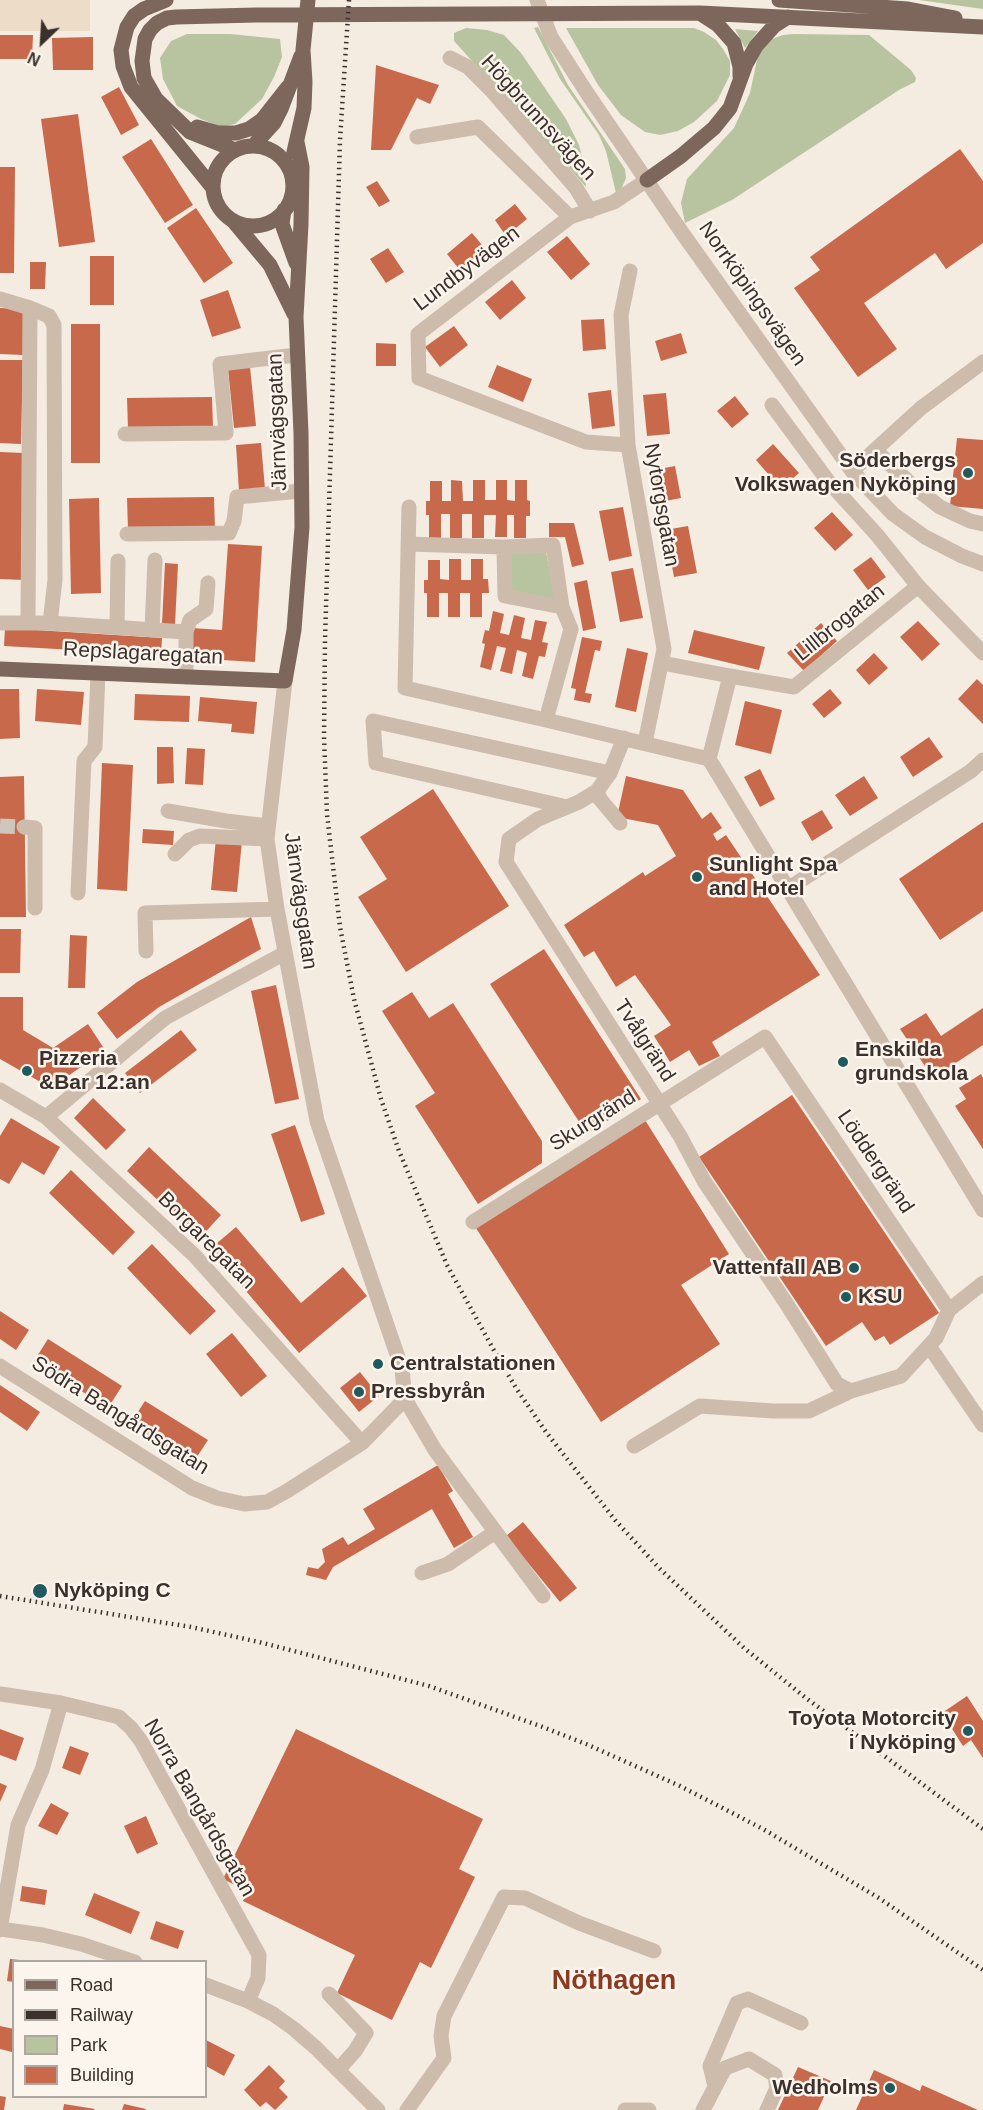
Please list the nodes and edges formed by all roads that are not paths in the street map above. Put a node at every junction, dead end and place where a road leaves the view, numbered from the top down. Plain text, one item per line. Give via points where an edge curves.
1 (166, 0) edge
2 (308, 0) edge
3 (537, 0) edge
4 (780, 0) edge
5 (795, 0) edge
6 (700, 13) junction
7 (788, 17) junction
8 (983, 25) edge
9 (303, 50) junction
10 (450, 58) dead end
11 (740, 79) junction
12 (288, 87) junction
13 (175, 119) junction
14 (417, 137) dead end
15 (297, 142) junction
16 (253, 146) junction
17 (235, 150) junction
18 (289, 171) junction
19 (647, 180) junction
20 (213, 188) junction
21 (285, 210) junction
22 (590, 211) junction
23 (570, 217) junction
24 (234, 221) junction
25 (298, 269) junction
26 (630, 271) dead end
27 (0, 299) edge
28 (30, 308) junction
29 (296, 317) junction
30 (296, 355) junction
31 (983, 362) edge
32 (772, 405) dead end
33 (125, 434) dead end
34 (628, 445) junction
35 (875, 450) junction
36 (28, 451) junction
37 (54, 453) junction
38 (852, 471) junction
39 (301, 491) junction
40 (409, 507) dead end
41 (983, 524) edge
42 (128, 534) dead end
43 (408, 544) junction
44 (504, 547) junction
45 (155, 560) dead end
46 (118, 561) dead end
47 (983, 564) edge
48 (208, 583) dead end
49 (918, 586) junction
50 (562, 608) junction
51 (28, 622) junction
52 (0, 623) edge
53 (50, 623) junction
54 (117, 627) junction
55 (152, 630) junction
56 (186, 632) junction
57 (983, 653) edge
58 (662, 663) junction
59 (0, 669) edge
60 (98, 673) junction
61 (730, 676) junction
62 (186, 677) junction
63 (285, 681) junction
64 (546, 720) junction
65 (624, 738) junction
66 (645, 743) junction
67 (709, 759) junction
68 (983, 760) edge
69 (610, 772) junction
70 (597, 791) junction
71 (567, 807) junction
72 (168, 810) dead end
73 (620, 823) dead end
74 (24, 827) dead end
75 (268, 833) junction
76 (175, 854) dead end
77 (789, 888) junction
78 (78, 893) dead end
79 (35, 908) dead end
80 (277, 909) junction
81 (146, 951) dead end
82 (285, 953) junction
83 (765, 1037) joint
84 (2, 1095) edge
85 (659, 1104) junction
86 (46, 1117) junction
87 (983, 1210) edge
88 (473, 1222) dead end
89 (983, 1283) edge
90 (950, 1310) junction
91 (929, 1346) junction
92 (0, 1366) edge
93 (851, 1391) junction
94 (405, 1399) junction
95 (983, 1425) edge
96 (362, 1443) junction
97 (634, 1446) dead end
98 (495, 1532) junction
99 (422, 1573) dead end
100 (543, 1596) dead end
101 (0, 1694) edge
102 (61, 1703) junction
103 (0, 1929) edge
104 (654, 1951) dead end
105 (129, 1960) edge
106 (207, 1985) edge
107 (329, 1994) dead end
108 (248, 2001) junction
109 (801, 2023) dead end
110 (338, 2070) junction
111 (715, 2085) junction
112 (378, 2110) edge
113 (407, 2110) edge
114 (625, 2110) edge
115 (649, 2110) edge
116 (703, 2110) edge
117 (767, 2110) edge

1 - 20 main road via 134,16 127,27 123,66 131,87
2 - 9 main road
3 - 19 street, Norrköpingsvägen via 551,37
4 - 5 main road
5 - 8 main road via 908,9
6 - 7 main road
6 - 11 main road via 734,43
6 - 13 main road via 167,18 150,30 142,61 144,78 156,99
7 - 8 main road
7 - 11 main road via 762,37
9 - 12 main road
9 - 15 main road via 304,108
10 - 22 street, Högbrunnsvägen via 468,67 492,91 576,188
11 - 19 main road via 730,108 714,128
12 - 13 main road via 262,120 236,133 209,131
12 - 16 main road via 274,123
13 - 17 main road via 190,132
14 - 23 street via 478,128
15 - 18 main road
15 - 25 main road via 302,167
16 - 17 main road
16 - 18 main road via 275,153
17 - 20 main road via 218,166
18 - 21 main road via 292,191
19 - 22 street, Lundbyvägen via 614,202
19 - 38 street, Norrköpingsvägen
20 - 24 main road via 223,213
21 - 24 main road via 267,223 244,225
21 - 25 main road, Järnvägsgatan via 282,224
22 - 23 street, Lundbyvägen
23 - 34 street, Lundbyvägen via 418,334 419,378 586,442
24 - 29 main road, Järnvägsgatan via 270,265
25 - 29 main road, Järnvägsgatan
26 - 34 street, Nytorgsgatan via 621,315
27 - 28 street
28 - 36 street
28 - 37 street via 49,316 54,325
29 - 30 main road, Järnvägsgatan
30 - 33 street via 220,364 226,433
30 - 39 main road, Järnvägsgatan
31 - 35 street via 921,408
32 - 49 street via 828,481
34 - 58 street, Nytorgsgatan via 664,649
35 - 38 street
35 - 41 street via 940,507
36 - 37 street
36 - 51 street
37 - 53 street via 55,580
38 - 47 street, Norrköpingsvägen via 893,514 926,537
39 - 42 street via 237,496 229,532
39 - 63 main road, Järnvägsgatan via 294,630
40 - 43 street
43 - 44 street
43 - 64 street via 405,688
44 - 50 street via 505,596
44 - 50 street via 553,545
45 - 55 street
46 - 54 street
48 - 56 street via 206,609 190,620
49 - 57 street
49 - 61 street, Lillbrogatan via 795,687
50 - 64 street via 571,629
51 - 52 street
51 - 53 street
53 - 54 street
54 - 55 street
55 - 56 street
56 - 62 street
58 - 61 street, Lillbrogatan
58 - 66 street, Nytorgsgatan
59 - 60 main road, Repslagaregatan
60 - 62 main road, Repslagaregatan
60 - 78 street via 95,747 84,761
61 - 67 street
62 - 63 main road, Repslagaregatan
63 - 75 street, Järnvägsgatan
64 - 65 street
65 - 66 street
65 - 69 street, Tvålgränd
66 - 67 street
67 - 77 street
68 - 77 street
69 - 70 street, Tvålgränd
69 - 71 street via 373,721 375,763
70 - 71 street, Tvålgränd
70 - 73 street
71 - 85 street, Tvålgränd via 538,819 509,839 506,862
72 - 75 street
74 - 79 street via 35,828
75 - 76 street via 200,836 189,840
75 - 80 street, Järnvägsgatan
77 - 87 street
80 - 81 street via 145,913
80 - 82 street, Järnvägsgatan
82 - 86 street via 165,1018
82 - 94 street, Järnvägsgatan via 317,1121 402,1370
83 - 85 street, Skurgränd
83 - 90 street, Löddergränd
84 - 86 street, Borgaregatan
85 - 88 street, Skurgränd
85 - 93 street, Tvålgränd via 704,1181 837,1384
86 - 96 street, Borgaregatan via 195,1256
89 - 90 street
90 - 91 street
91 - 93 street via 901,1376
91 - 95 street
92 - 96 street, Södra Bangårdsgatan via 192,1488 244,1504 267,1502
93 - 97 street via 809,1412 700,1406
94 - 96 street, Södra Bangårdsgatan
94 - 98 street via 435,1450
98 - 99 street via 448,1564
98 - 100 street
101 - 102 street, Norra Bangårdsgatan
102 - 103 street via 42,1770 18,1825
102 - 108 street, Norra Bangårdsgatan via 119,1717 141,1741 259,1955 258,1978
103 - 105 street via 44,1935
104 - 113 street via 525,1898 504,1897 444,2016 444,2058
106 - 108 street
107 - 110 street via 366,2033
108 - 110 street via 294,2029
109 - 111 street via 747,1999 737,2003 710,2066
110 - 112 street
111 - 116 street
111 - 117 street via 725,2068 749,2059 775,2075 777,2088
114 - 115 street

